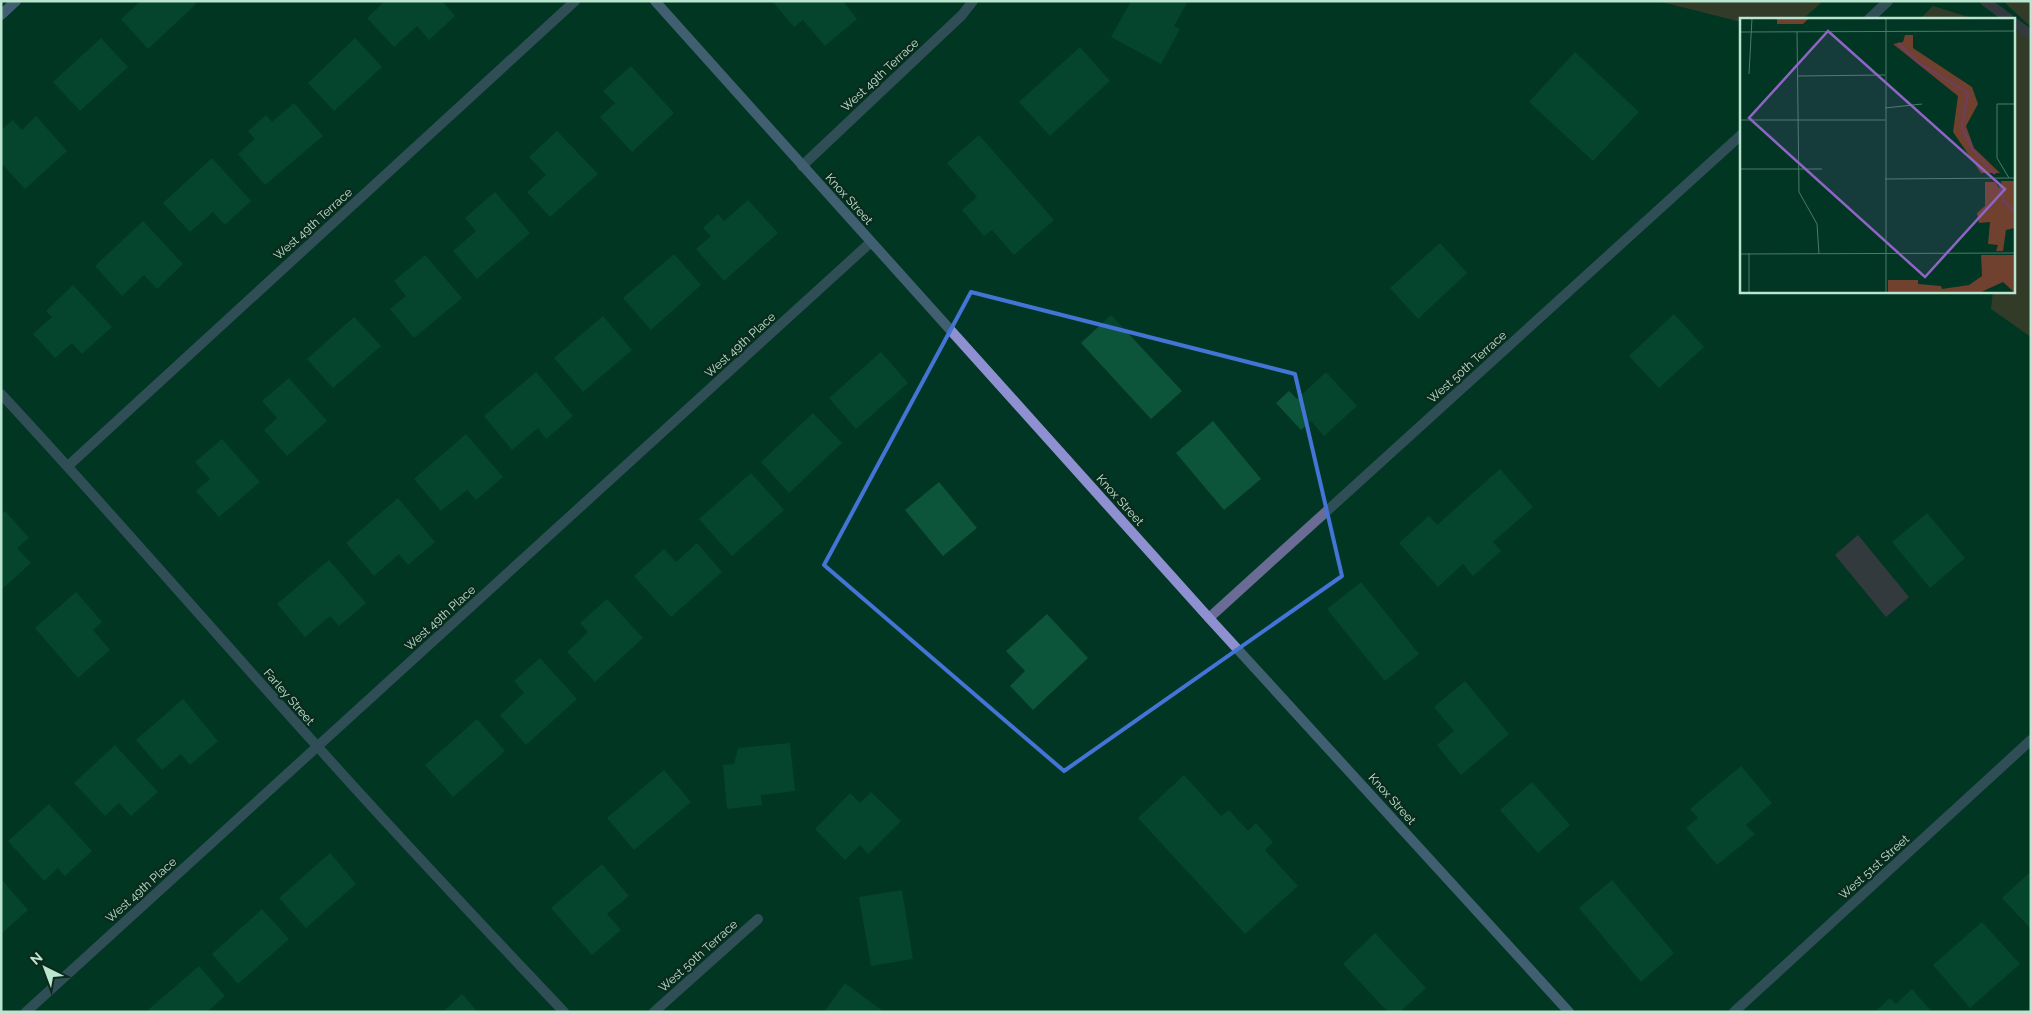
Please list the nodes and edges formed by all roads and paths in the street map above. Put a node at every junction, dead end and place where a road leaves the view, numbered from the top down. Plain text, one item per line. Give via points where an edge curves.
1 (16, 1) edge
2 (575, 1) edge
3 (655, 1) edge
4 (973, 1) edge
5 (1888, 1) edge
6 (1, 15) edge
7 (1869, 18) edge
8 (1740, 136) edge
9 (802, 166) junction
10 (871, 242) junction
11 (1, 394) edge
12 (68, 466) junction
13 (1209, 618) junction
14 (2031, 740) edge
15 (317, 747) junction
16 (758, 919) dead end
17 (26, 1012) edge
18 (564, 1012) edge
19 (654, 1012) edge
20 (1569, 1012) edge
21 (1734, 1012) edge

1 - 6 street
2 - 12 street, West 49th Terrace
3 - 9 street, Knox Street
4 - 9 street, West 49th Terrace
5 - 7 street
8 - 13 street, West 50th Terrace
9 - 10 street, Knox Street
10 - 13 street, Knox Street
10 - 15 street, West 49th Place
11 - 12 street, Farley Street
12 - 15 street, Farley Street
13 - 20 street, Knox Street
14 - 21 street, West 51st Street
15 - 17 street, West 49th Place
15 - 18 street, Farley Street
16 - 19 street, West 50th Terrace

